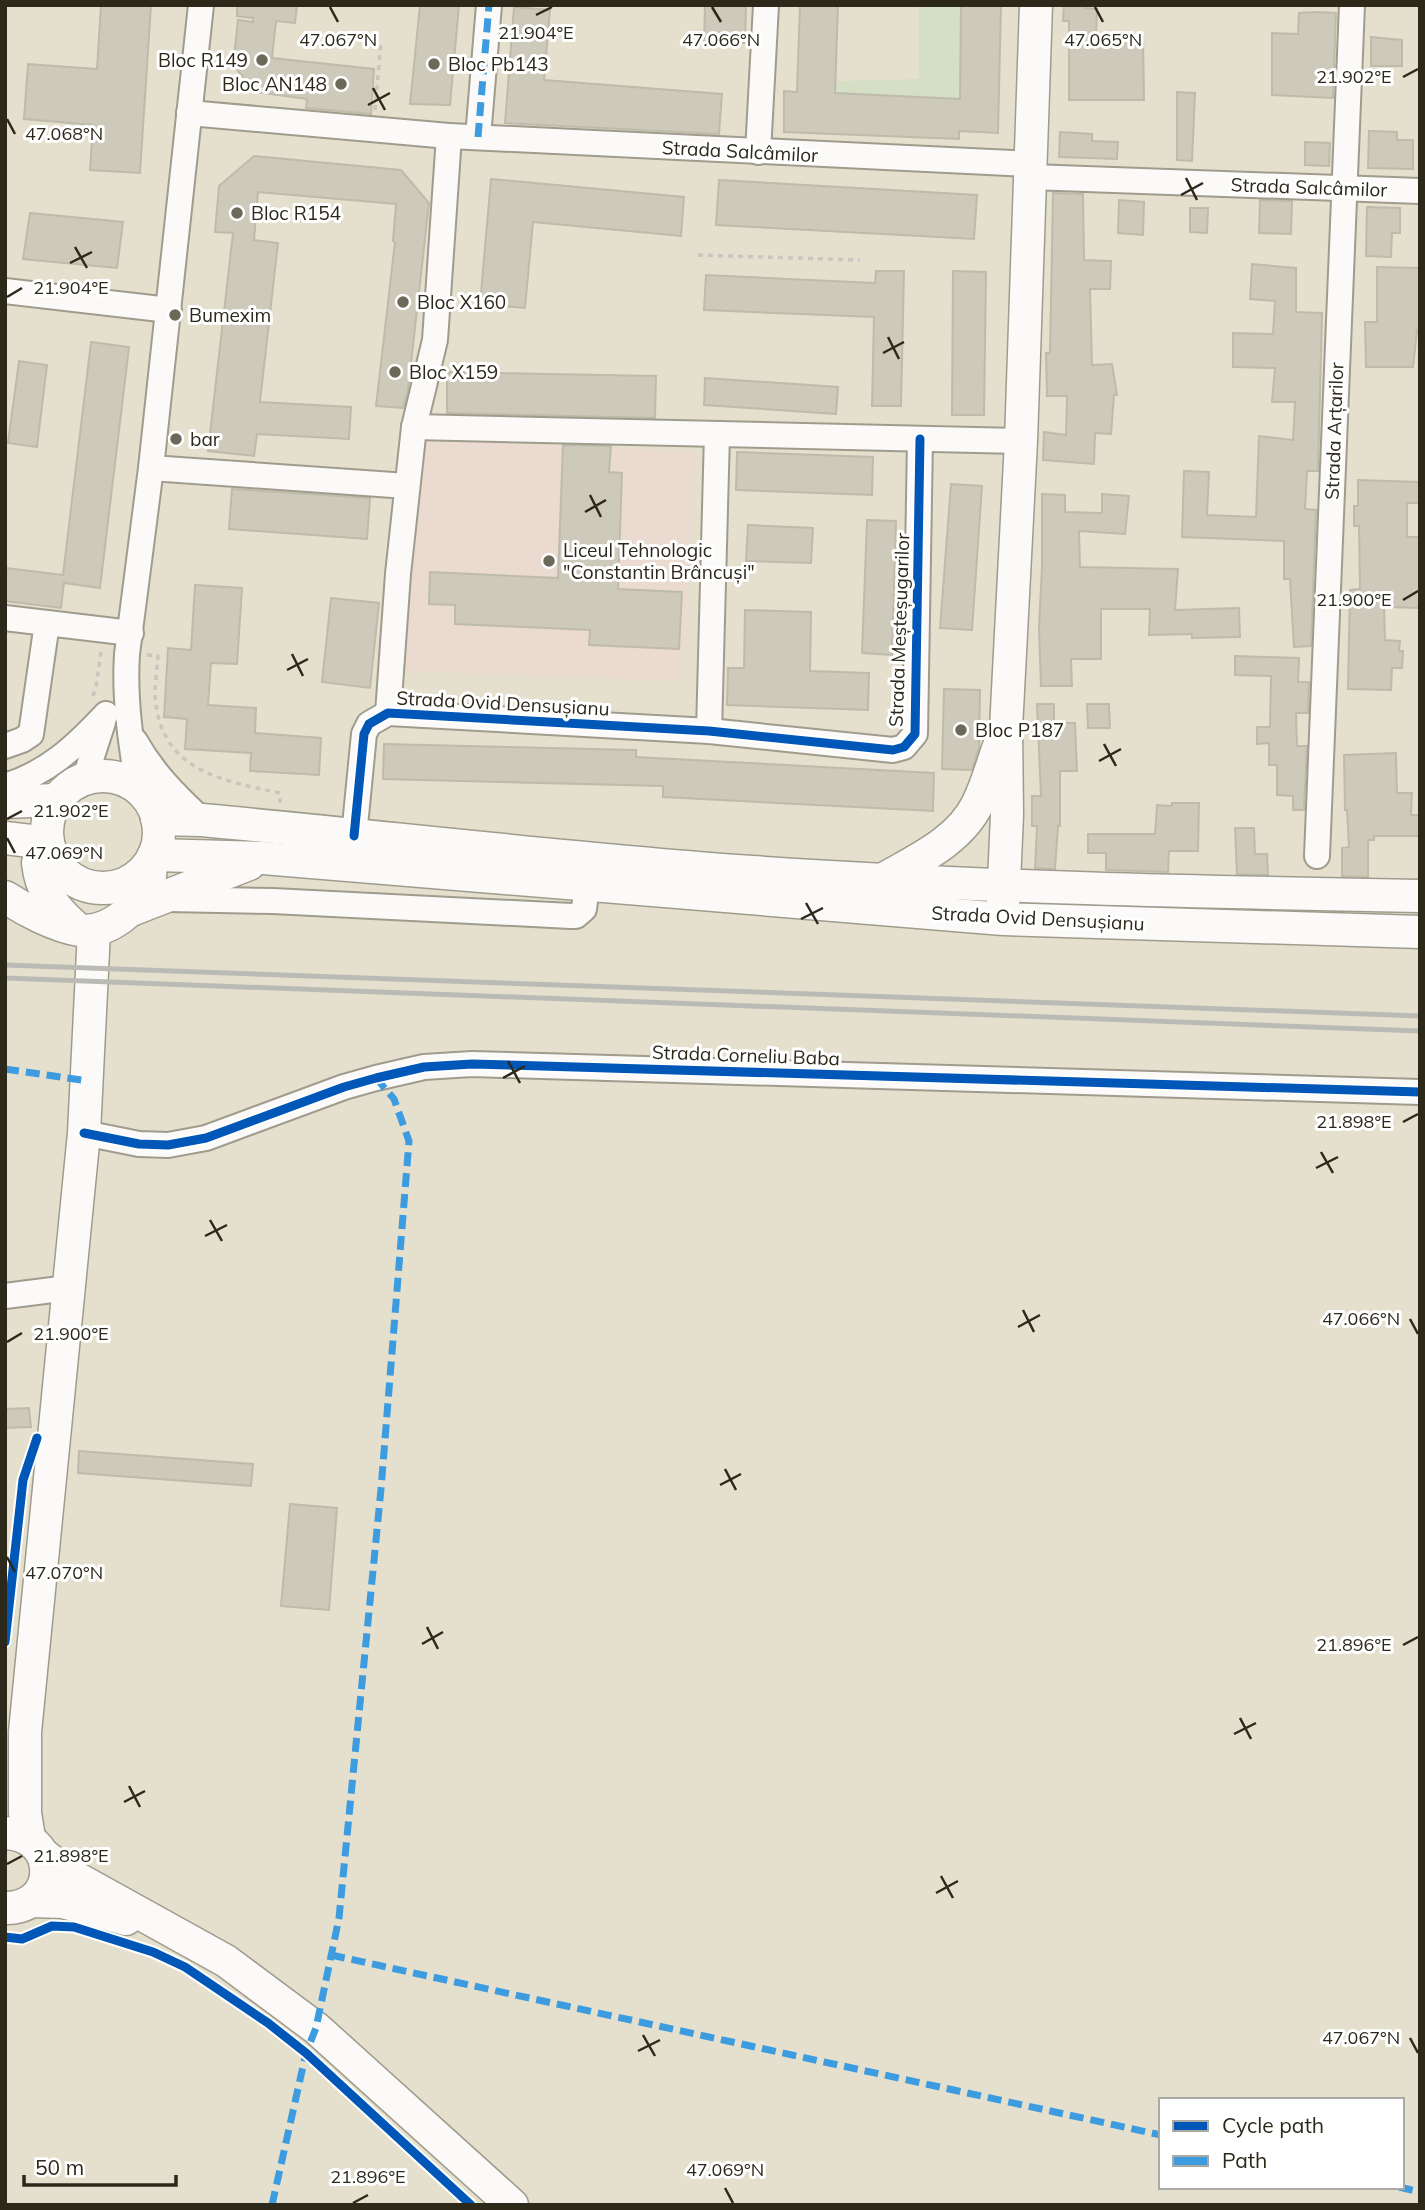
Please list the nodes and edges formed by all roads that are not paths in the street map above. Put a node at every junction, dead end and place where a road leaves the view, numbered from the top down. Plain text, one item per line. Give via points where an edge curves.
1 (201, 5) edge
2 (489, 5) edge
3 (766, 5) edge
4 (1036, 5) edge
5 (1352, 5) edge
6 (189, 113) junction
7 (450, 136) junction
8 (478, 137) junction
9 (758, 152) junction
10 (1031, 171) junction
11 (1344, 189) junction
12 (1420, 191) edge
13 (5, 290) edge
14 (169, 310) junction
15 (414, 427) junction
16 (717, 434) junction
17 (920, 439) junction
18 (1021, 441) junction
19 (151, 468) junction
20 (407, 486) junction
21 (5, 618) edge
22 (47, 623) junction
23 (131, 633) junction
24 (125, 677) junction
25 (388, 713) junction
26 (106, 714) junction
27 (1006, 729) junction
28 (129, 731) junction
29 (709, 732) junction
30 (5, 746) edge
31 (85, 778) junction
32 (5, 786) edge
33 (138, 788) junction
34 (56, 800) junction
35 (5, 802) edge
36 (157, 819) junction
37 (202, 820) junction
38 (5, 838) edge
39 (48, 845) junction
40 (349, 850) junction
41 (1317, 856) dead end
42 (153, 857) junction
43 (263, 858) junction
44 (463, 874) junction
45 (882, 880) junction
46 (587, 884) junction
47 (1004, 884) junction
48 (5, 897) edge
49 (1420, 897) edge
50 (145, 904) junction
51 (340, 905) junction
52 (461, 909) junction
53 (1003, 919) junction
54 (86, 931) junction
55 (1420, 932) edge
56 (1420, 1092) edge
57 (84, 1133) junction
58 (68, 1287) junction
59 (5, 1296) edge
60 (25, 1732) junction
61 (5, 1804) edge
62 (26, 1842) edge
63 (18, 1904) edge
64 (175, 1932) junction
65 (512, 2205) edge

1 - 6 street
2 - 8 street
3 - 9 street
4 - 10 main road
5 - 11 street, Strada Arțarilor
6 - 7 street, Strada Salcâmilor
6 - 14 street
7 - 8 street, Strada Salcâmilor
7 - 15 street via 435,340
8 - 9 street, Strada Salcâmilor
9 - 10 street, Strada Salcâmilor
10 - 11 street, Strada Salcâmilor
10 - 18 main road
11 - 12 street, Strada Salcâmilor
11 - 41 street, Strada Arțarilor
13 - 14 street
14 - 19 street
15 - 16 street
15 - 20 street
16 - 17 street
16 - 29 street
17 - 18 street
17 - 29 street, Strada Meșteșugarilor via 916,722 911,741 893,750
18 - 27 main road
19 - 20 street
19 - 23 street
20 - 25 street
21 - 22 street
22 - 23 street
22 - 30 street via 31,734
23 - 24 street
24 - 26 street
24 - 28 street
25 - 29 street, Strada Ovid Densușianu
25 - 40 street, Strada Ovid Densușianu via 369,724 363,734
26 - 31 street
26 - 32 street via 53,765
27 - 45 main road via 978,804 962,826 940,846
27 - 47 main road
28 - 33 street
28 - 37 street via 167,787
31 - 33 main road via 103,775
31 - 34 main road
33 - 36 main road
34 - 35 main road
34 - 39 main road via 48,821
36 - 37 main road, Strada Ovid Densușianu
36 - 42 main road via 159,838
37 - 40 main road, Strada Ovid Densușianu
38 - 39 main road
39 - 42 main road via 63,872 103,888 131,880
39 - 54 main road via 38,863 40,880 57,910
40 - 43 main road, Strada Ovid Densușianu
40 - 44 main road, Strada Ovid Densușianu
40 - 45 main road, Strada Ovid Densușianu
40 - 51 street
42 - 43 main road, Strada Ovid Densușianu
42 - 50 main road
43 - 50 main road
44 - 46 main road, Strada Ovid Densușianu
44 - 52 street
45 - 47 main road, Strada Ovid Densușianu
46 - 52 street via 586,905 576,916
46 - 53 main road, Strada Ovid Densușianu
47 - 49 main road, Strada Ovid Densușianu
47 - 53 main road
48 - 54 main road via 25,910
50 - 51 street
50 - 54 main road
51 - 52 street
53 - 55 main road, Strada Ovid Densușianu
54 - 57 main road
56 - 57 street, Strada Corneliu Baba via 472,1064 424,1067 376,1078 206,1138 168,1145
57 - 58 main road
58 - 59 street
58 - 60 main road
60 - 61 main road
60 - 62 main road
62 - 63 main road via 47,1868 46,1881 40,1892
62 - 64 main road via 69,1874
63 - 64 main road via 63,1902
64 - 65 main road via 226,1961 316,2028

